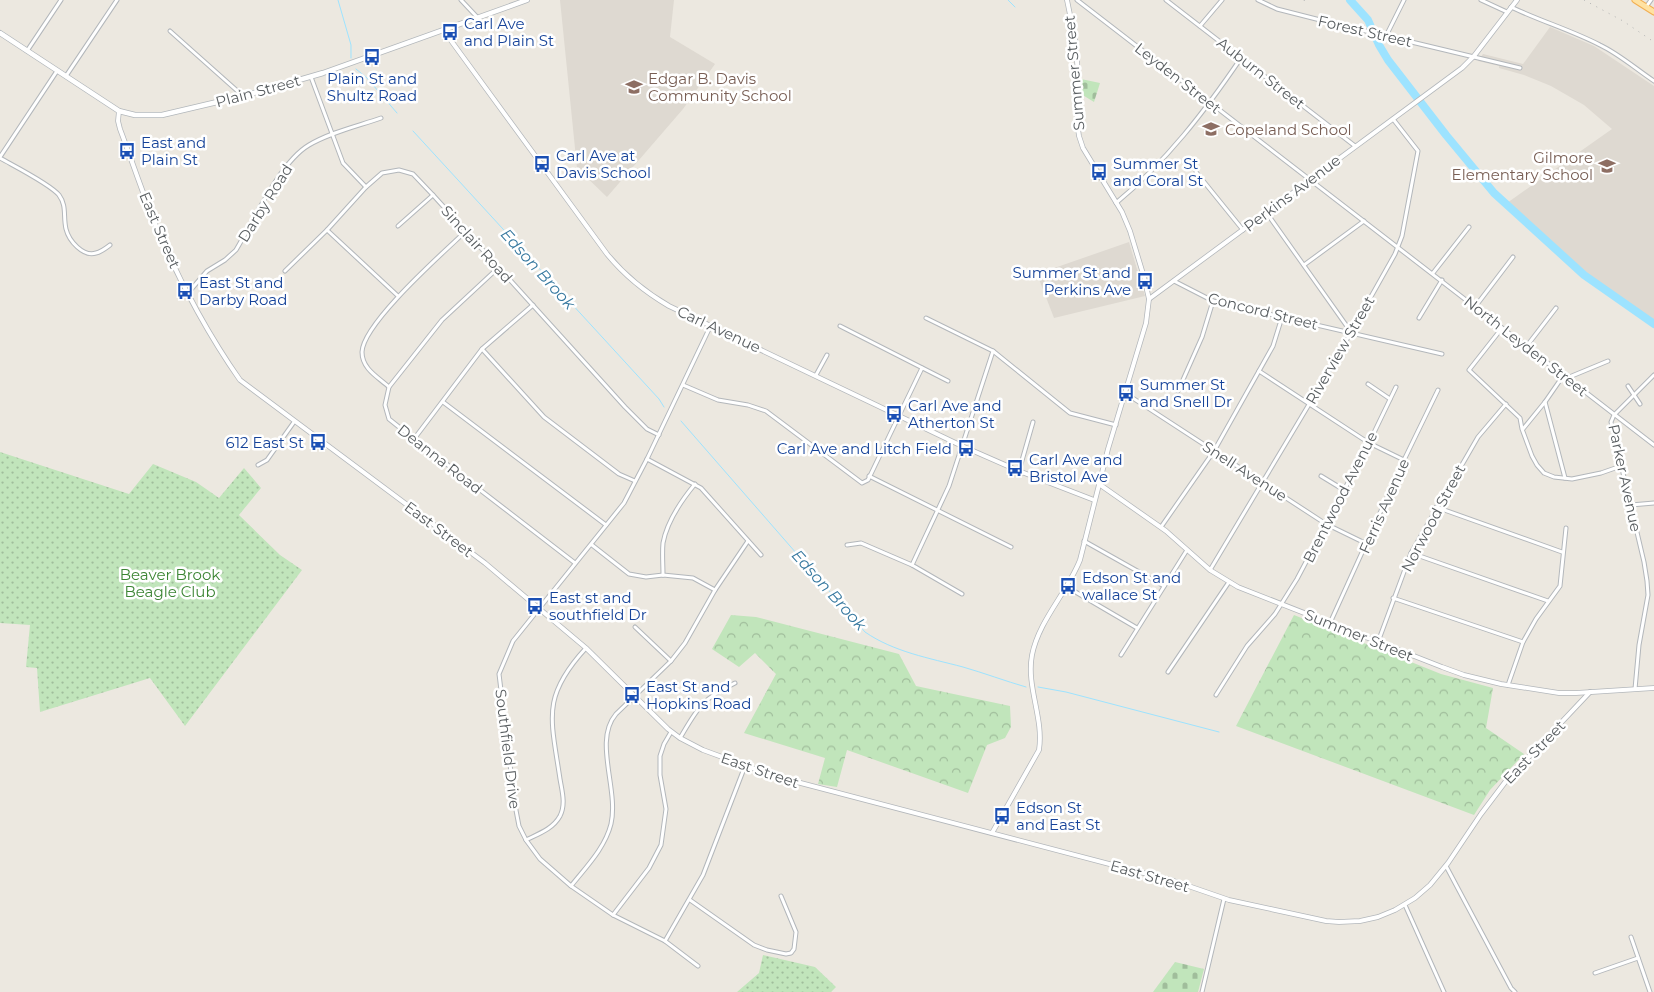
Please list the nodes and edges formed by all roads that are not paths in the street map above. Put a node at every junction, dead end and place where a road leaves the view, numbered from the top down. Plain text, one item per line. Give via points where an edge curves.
1 (61, 0) edge
2 (117, 0) edge
3 (461, 0) edge
4 (527, 0) edge
5 (1067, 0) edge
6 (1077, 0) edge
7 (1166, 0) edge
8 (1222, 0) edge
9 (1258, 0) edge
10 (1404, 0) edge
11 (1481, 0) edge
12 (1635, 0) edge
13 (1650, 0) edge
14 (1516, 1) edge
15 (1511, 7) junction
16 (1646, 7) junction
17 (1507, 12) junction
18 (1654, 12) edge
19 (478, 17) junction
20 (1200, 26) junction
21 (170, 31) dead end
22 (444, 31) junction
23 (1, 35) edge
24 (1386, 36) junction
25 (27, 51) junction
26 (1474, 56) junction
27 (1241, 58) junction
28 (1520, 68) dead end
29 (57, 71) junction
30 (66, 77) junction
31 (311, 77) junction
32 (1654, 81) edge
33 (243, 96) junction
34 (1210, 102) junction
35 (119, 111) junction
36 (381, 118) dead end
37 (1393, 120) junction
38 (332, 135) junction
39 (1355, 146) junction
40 (0, 158) edge
41 (1196, 172) dead end
42 (1310, 179) junction
43 (366, 187) junction
44 (433, 195) junction
45 (1116, 203) junction
46 (1266, 212) junction
47 (1364, 220) junction
48 (398, 226) dead end
49 (1469, 227) dead end
50 (327, 230) junction
51 (1243, 230) junction
52 (466, 232) junction
53 (110, 245) dead end
54 (1399, 247) junction
55 (1513, 257) dead end
56 (1304, 266) junction
57 (498, 268) junction
58 (286, 271) dead end
59 (1432, 273) junction
60 (1442, 280) junction
61 (1174, 282) junction
62 (188, 293) junction
63 (398, 296) junction
64 (1149, 299) junction
65 (1213, 302) junction
66 (533, 305) junction
67 (1475, 307) junction
68 (1556, 308) dead end
69 (1282, 317) junction
70 (926, 318) dead end
71 (1419, 318) dead end
72 (712, 325) junction
73 (840, 326) dead end
74 (1502, 328) junction
75 (1352, 332) junction
76 (1526, 347) junction
77 (482, 349) junction
78 (993, 351) junction
79 (1442, 354) dead end
80 (827, 355) dead end
81 (1608, 362) dead end
82 (922, 368) junction
83 (1259, 371) junction
84 (816, 376) junction
85 (1654, 376) edge
86 (1565, 377) junction
87 (948, 381) dead end
88 (1368, 384) dead end
89 (683, 385) junction
90 (1628, 386) dead end
91 (389, 387) junction
92 (1396, 388) dead end
93 (1438, 390) dead end
94 (1178, 391) dead end
95 (1125, 393) junction
96 (1634, 395) junction
97 (1390, 399) junction
98 (443, 402) junction
99 (1545, 402) junction
100 (1310, 403) junction
101 (1506, 404) junction
102 (1640, 404) dead end
103 (1614, 415) junction
104 (899, 416) junction
105 (294, 422) junction
106 (1033, 422) dead end
107 (1116, 424) junction
108 (1522, 430) junction
109 (659, 435) junction
110 (414, 439) junction
111 (1369, 443) junction
112 (1654, 445) edge
113 (962, 446) junction
114 (1214, 451) junction
115 (647, 459) junction
116 (1404, 460) junction
117 (258, 465) dead end
118 (1621, 466) junction
119 (1020, 471) junction
120 (870, 476) junction
121 (1321, 476) dead end
122 (1565, 478) junction
123 (636, 481) junction
124 (1262, 482) junction
125 (695, 484) junction
126 (1099, 484) junction
127 (1344, 490) junction
128 (1094, 500) junction
129 (1654, 503) edge
130 (1631, 505) junction
131 (1436, 507) junction
132 (939, 510) junction
133 (1326, 524) junction
134 (606, 526) junction
135 (1161, 527) junction
136 (1566, 528) dead end
137 (748, 541) junction
138 (1084, 541) junction
139 (592, 544) junction
140 (1367, 544) junction
141 (847, 545) dead end
142 (1011, 546) dead end
143 (1187, 550) junction
144 (1562, 552) junction
145 (1411, 553) junction
146 (761, 555) dead end
147 (575, 563) junction
148 (912, 566) junction
149 (1210, 570) junction
150 (663, 575) junction
151 (1229, 582) junction
152 (1164, 586) junction
153 (1067, 587) junction
154 (715, 590) junction
155 (962, 594) dead end
156 (1393, 598) junction
157 (1548, 601) junction
158 (1282, 604) junction
159 (539, 607) junction
160 (1330, 623) junction
161 (636, 627) dead end
162 (1137, 628) junction
163 (1378, 642) junction
164 (1523, 642) junction
165 (586, 648) junction
166 (1121, 655) dead end
167 (671, 661) junction
168 (1168, 672) dead end
169 (735, 683) dead end
170 (1508, 685) junction
171 (1654, 688) edge
172 (1635, 689) junction
173 (1590, 692) junction
174 (1216, 695) dead end
175 (635, 696) junction
176 (671, 732) junction
177 (680, 738) junction
178 (745, 766) junction
179 (992, 833) junction
180 (526, 840) junction
181 (1446, 866) junction
182 (571, 886) junction
183 (781, 896) dead end
184 (1224, 899) junction
185 (690, 900) junction
186 (1405, 905) junction
187 (613, 915) junction
188 (1631, 937) dead end
189 (665, 941) junction
190 (1638, 958) junction
191 (698, 966) dead end
192 (1595, 973) dead end
193 (1202, 992) edge
194 (1444, 992) edge
195 (1515, 992) edge
196 (1650, 992) edge

1 - 25 street
2 - 30 street
3 - 19 street
4 - 19 main road, Plain Street
5 - 45 street, Summer Street via 1078,73 1079,136
6 - 34 street, Leyden Street
7 - 20 street, Auburn Street
8 - 20 street
9 - 24 street, Forest Street via 1277,9
10 - 24 street
11 - 17 street
12 - 16 main road
13 - 16 street
14 - 15 street, Perkins Avenue
15 - 17 street, Perkins Avenue
15 - 32 street via 1601,45
16 - 18 main road
17 - 26 street, Perkins Avenue
19 - 22 main road, Plain Street
20 - 27 street, Auburn Street
21 - 33 street
22 - 31 main road, Plain Street
22 - 72 street, Carl Avenue via 618,267 657,299
23 - 25 main road, Plain Street
24 - 26 street, Forest Street
25 - 29 main road, Plain Street
26 - 28 street, Forest Street
26 - 37 street, Perkins Avenue
27 - 34 street
27 - 39 street, Auburn Street
29 - 30 main road, Plain Street
29 - 40 street
30 - 35 main road, Plain Street
31 - 33 main road, Plain Street
31 - 38 street
33 - 35 main road, Plain Street via 157,116
34 - 42 street, Leyden Street
34 - 45 street via 1177,144
35 - 62 street, East Street via 120,129 158,229
36 - 38 street, Darby Road
37 - 39 street, Perkins Avenue
37 - 54 street, Riverview Street via 1418,151
38 - 43 street via 345,167
38 - 62 street, Darby Road via 311,144 290,160 236,250 207,271
39 - 42 street, Perkins Avenue
40 - 53 street via 60,196 65,207 66,230 81,249 96,253
41 - 51 street
42 - 46 street, Perkins Avenue
42 - 47 street, Leyden Street
43 - 44 street, Sinclair Road via 382,173 399,170 413,174
43 - 50 street, Sinclair Road
44 - 48 street
44 - 52 street, Sinclair Road
45 - 64 street, Summer Street via 1130,232
46 - 51 street, Perkins Avenue
46 - 56 street
47 - 54 street, Leyden Street
47 - 56 street
49 - 59 street
50 - 58 street, Sinclair Road
50 - 63 street
51 - 61 street, Perkins Avenue
52 - 57 street, Sinclair Road
52 - 63 street
54 - 59 street, North Leyden Street
54 - 75 street, Riverview Street
55 - 67 street
56 - 75 street
57 - 66 street, Sinclair Road
57 - 91 street via 442,320
59 - 60 street, North Leyden Street
60 - 67 street, North Leyden Street
60 - 71 street
61 - 64 street, Perkins Avenue
61 - 65 street, Concord Street
62 - 105 street, East Street via 240,380
63 - 91 street via 366,339 362,352 366,368
64 - 95 street, Summer Street via 1146,323
65 - 69 street, Concord Street
65 - 94 street via 1202,337
66 - 77 street
66 - 109 street, Sinclair Road via 624,408 647,429
67 - 74 street, North Leyden Street
68 - 76 street
69 - 75 street, Concord Street
69 - 83 street via 1273,346
70 - 78 street
72 - 84 street, Carl Avenue
72 - 89 street, Southfield Drive
73 - 82 street
74 - 76 street, North Leyden Street
74 - 101 street via 1469,370
75 - 79 street, Concord Street
75 - 100 street, Riverview Street
76 - 86 street, North Leyden Street
77 - 98 street
77 - 123 street via 544,417 619,474
78 - 107 street via 1070,413
78 - 113 street
80 - 84 street
81 - 86 street
82 - 87 street
82 - 104 street
83 - 100 street
83 - 114 street
84 - 104 street, Carl Avenue
85 - 96 street
86 - 99 street
86 - 103 street, North Leyden Street
88 - 97 street
89 - 109 street, Southfield Drive
89 - 120 street via 718,400 766,411 860,482
90 - 96 street
91 - 110 street, Deanna Road via 385,405 389,419
92 - 97 street, Brentwood Avenue
93 - 116 street, Ferris Avenue
95 - 107 street, Summer Street
95 - 114 street, Snell Avenue
96 - 102 street
96 - 103 street
97 - 111 street, Brentwood Avenue
98 - 110 street
98 - 134 street
99 - 108 street
99 - 122 street
100 - 111 street
100 - 124 street, Riverview Street
101 - 108 street via 1520,418
101 - 131 street, Norwood Street via 1478,437
103 - 112 street, North Leyden Street
103 - 118 street, Parker Avenue via 1611,425
104 - 113 street, Carl Avenue
104 - 120 street
105 - 117 street via 267,460
105 - 159 street, East Street via 485,563
106 - 119 street
107 - 126 street, Summer Street
108 - 122 street via 1539,468 1550,476
109 - 115 street, Southfield Drive
110 - 147 street, Deanna Road
111 - 116 street
111 - 127 street, Brentwood Avenue
113 - 119 street, Carl Avenue
113 - 132 street
114 - 124 street, Snell Avenue
114 - 135 street
115 - 123 street, Southfield Drive
115 - 125 street
116 - 140 street, Ferris Avenue
118 - 122 street via 1601,473
118 - 130 street, Parker Avenue
119 - 128 street, Carl Avenue
120 - 132 street
121 - 127 street
123 - 134 street, Southfield Drive
124 - 133 street, Snell Avenue
124 - 149 street, Riverview Street
125 - 137 street
125 - 150 street via 681,502 666,532
126 - 128 street, Summer Street
126 - 135 street, Summer Street
127 - 133 street, Brentwood Avenue
128 - 138 street, Summer Street
129 - 130 street
130 - 172 street, Parker Avenue via 1648,585
131 - 144 street
131 - 145 street, Norwood Street
132 - 142 street
132 - 148 street
133 - 140 street, Snell Avenue
133 - 158 street, Brentwood Avenue
134 - 139 street, Southfield Drive
135 - 143 street, Summer Street
136 - 144 street
137 - 146 street
137 - 154 street
138 - 152 street
138 - 153 street, Summer Street via 1080,560
139 - 147 street, Southfield Drive
139 - 150 street via 629,574
140 - 160 street, Ferris Avenue
141 - 148 street via 861,543
143 - 149 street, Summer Street
143 - 152 street
144 - 157 street via 1560,586
145 - 156 street, Norwood Street
145 - 157 street
147 - 159 street, Southfield Drive
148 - 155 street
149 - 151 street, Summer Street
150 - 154 street via 694,578
151 - 158 street, Summer Street
151 - 168 street
152 - 162 street
153 - 162 street
153 - 179 street, Summer Street via 1040,632 1032,656 1031,678 1041,737 1039,750
154 - 167 street
156 - 163 street, Norwood Street
156 - 164 street
157 - 164 street
158 - 160 street, Summer Street
158 - 174 street, Brentwood Avenue via 1247,646
159 - 165 street, East Street
159 - 180 street, Southfield Drive via 513,641 499,674 515,805
160 - 163 street, Summer Street
161 - 167 street
162 - 166 street
163 - 170 street, Summer Street via 1456,673
164 - 170 street
165 - 175 street, East Street
165 - 180 street via 562,679 553,700 562,812 551,827
167 - 175 street
169 - 177 street via 703,702
170 - 173 street, Summer Street via 1568,694
171 - 172 street, Summer Street
172 - 173 street, Summer Street
173 - 181 street, East Street via 1506,781
175 - 176 street, East Street
175 - 182 street via 612,718 607,731 606,749 613,800 610,828 599,850
176 - 177 street, East Street
176 - 187 street via 660,756 666,809 661,845 649,868
177 - 178 street, East Street
178 - 179 street, East Street via 818,789
178 - 185 street
179 - 184 street, East Street via 1174,881
180 - 182 street, Southfield Drive via 540,859
181 - 186 street, East Street via 1426,889
181 - 195 street
182 - 187 street, Southfield Drive
183 - 185 street via 796,932 796,944 791,952 782,954 754,945
184 - 186 street, East Street via 1339,922 1378,917
184 - 193 street
185 - 189 street
186 - 194 street
187 - 189 street, Southfield Drive
188 - 190 street
189 - 191 street, Southfield Drive
190 - 192 street
190 - 196 street

